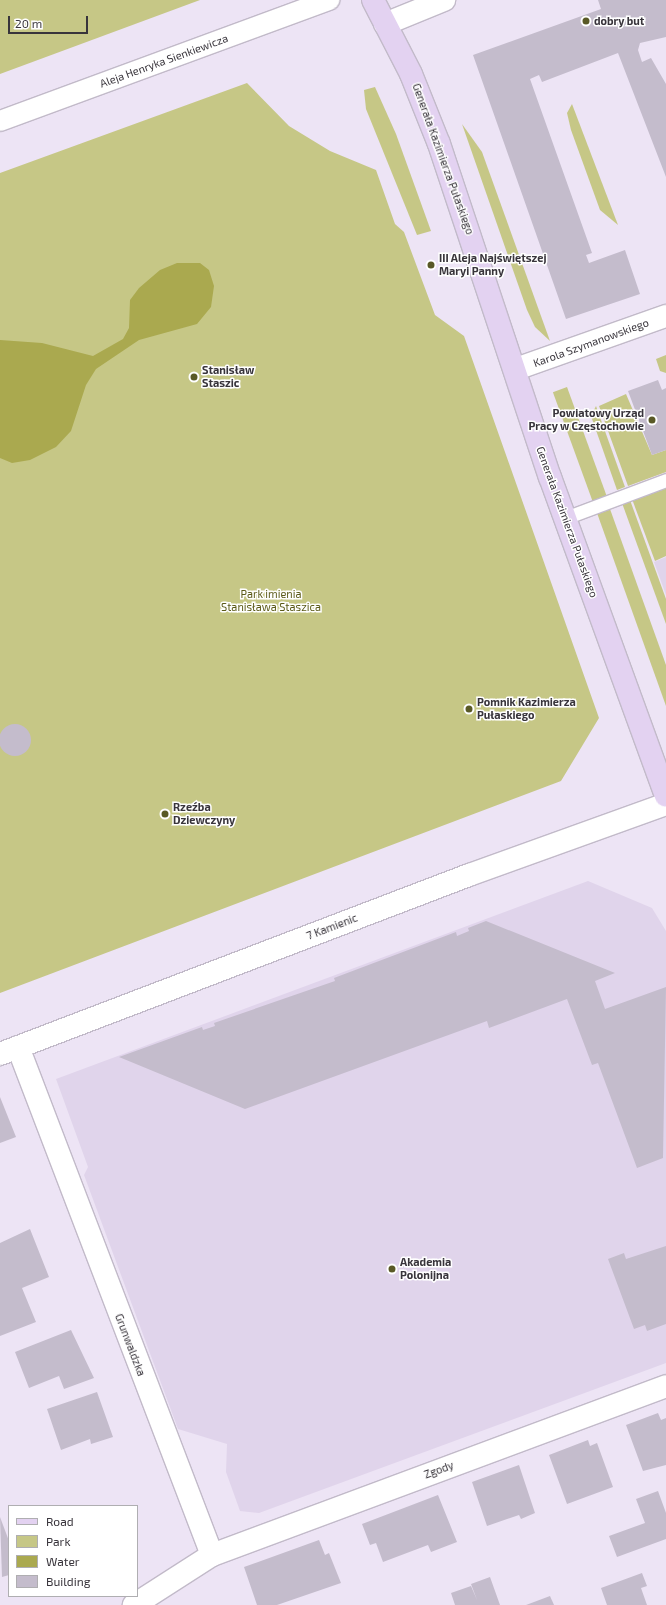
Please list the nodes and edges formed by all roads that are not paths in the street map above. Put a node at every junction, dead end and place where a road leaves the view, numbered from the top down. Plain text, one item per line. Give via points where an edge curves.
1 (328, 0) edge
2 (373, 0) edge
3 (444, 0) edge
4 (385, 24) junction
5 (0, 121) edge
6 (666, 316) edge
7 (516, 369) junction
8 (666, 480) edge
9 (565, 518) junction
10 (666, 796) edge
11 (666, 804) edge
12 (9, 1050) edge
13 (666, 1386) edge
14 (212, 1555) junction
15 (134, 1605) edge

1 - 5 street, Aleja Henryka Sienkiewicza
2 - 4 main road, Generała Kazimierza Pułaskiego
3 - 4 street
4 - 7 main road, Generała Kazimierza Pułaskiego via 411,74 439,144
6 - 7 street, Karola Szymanowskiego
7 - 9 main road, Generała Kazimierza Pułaskiego
8 - 9 lane
9 - 10 main road, Generała Kazimierza Pułaskiego
11 - 12 street, 7 Kamienic via 476,872
12 - 14 street, Grunwaldzka
13 - 14 street, Zgody
14 - 15 street

